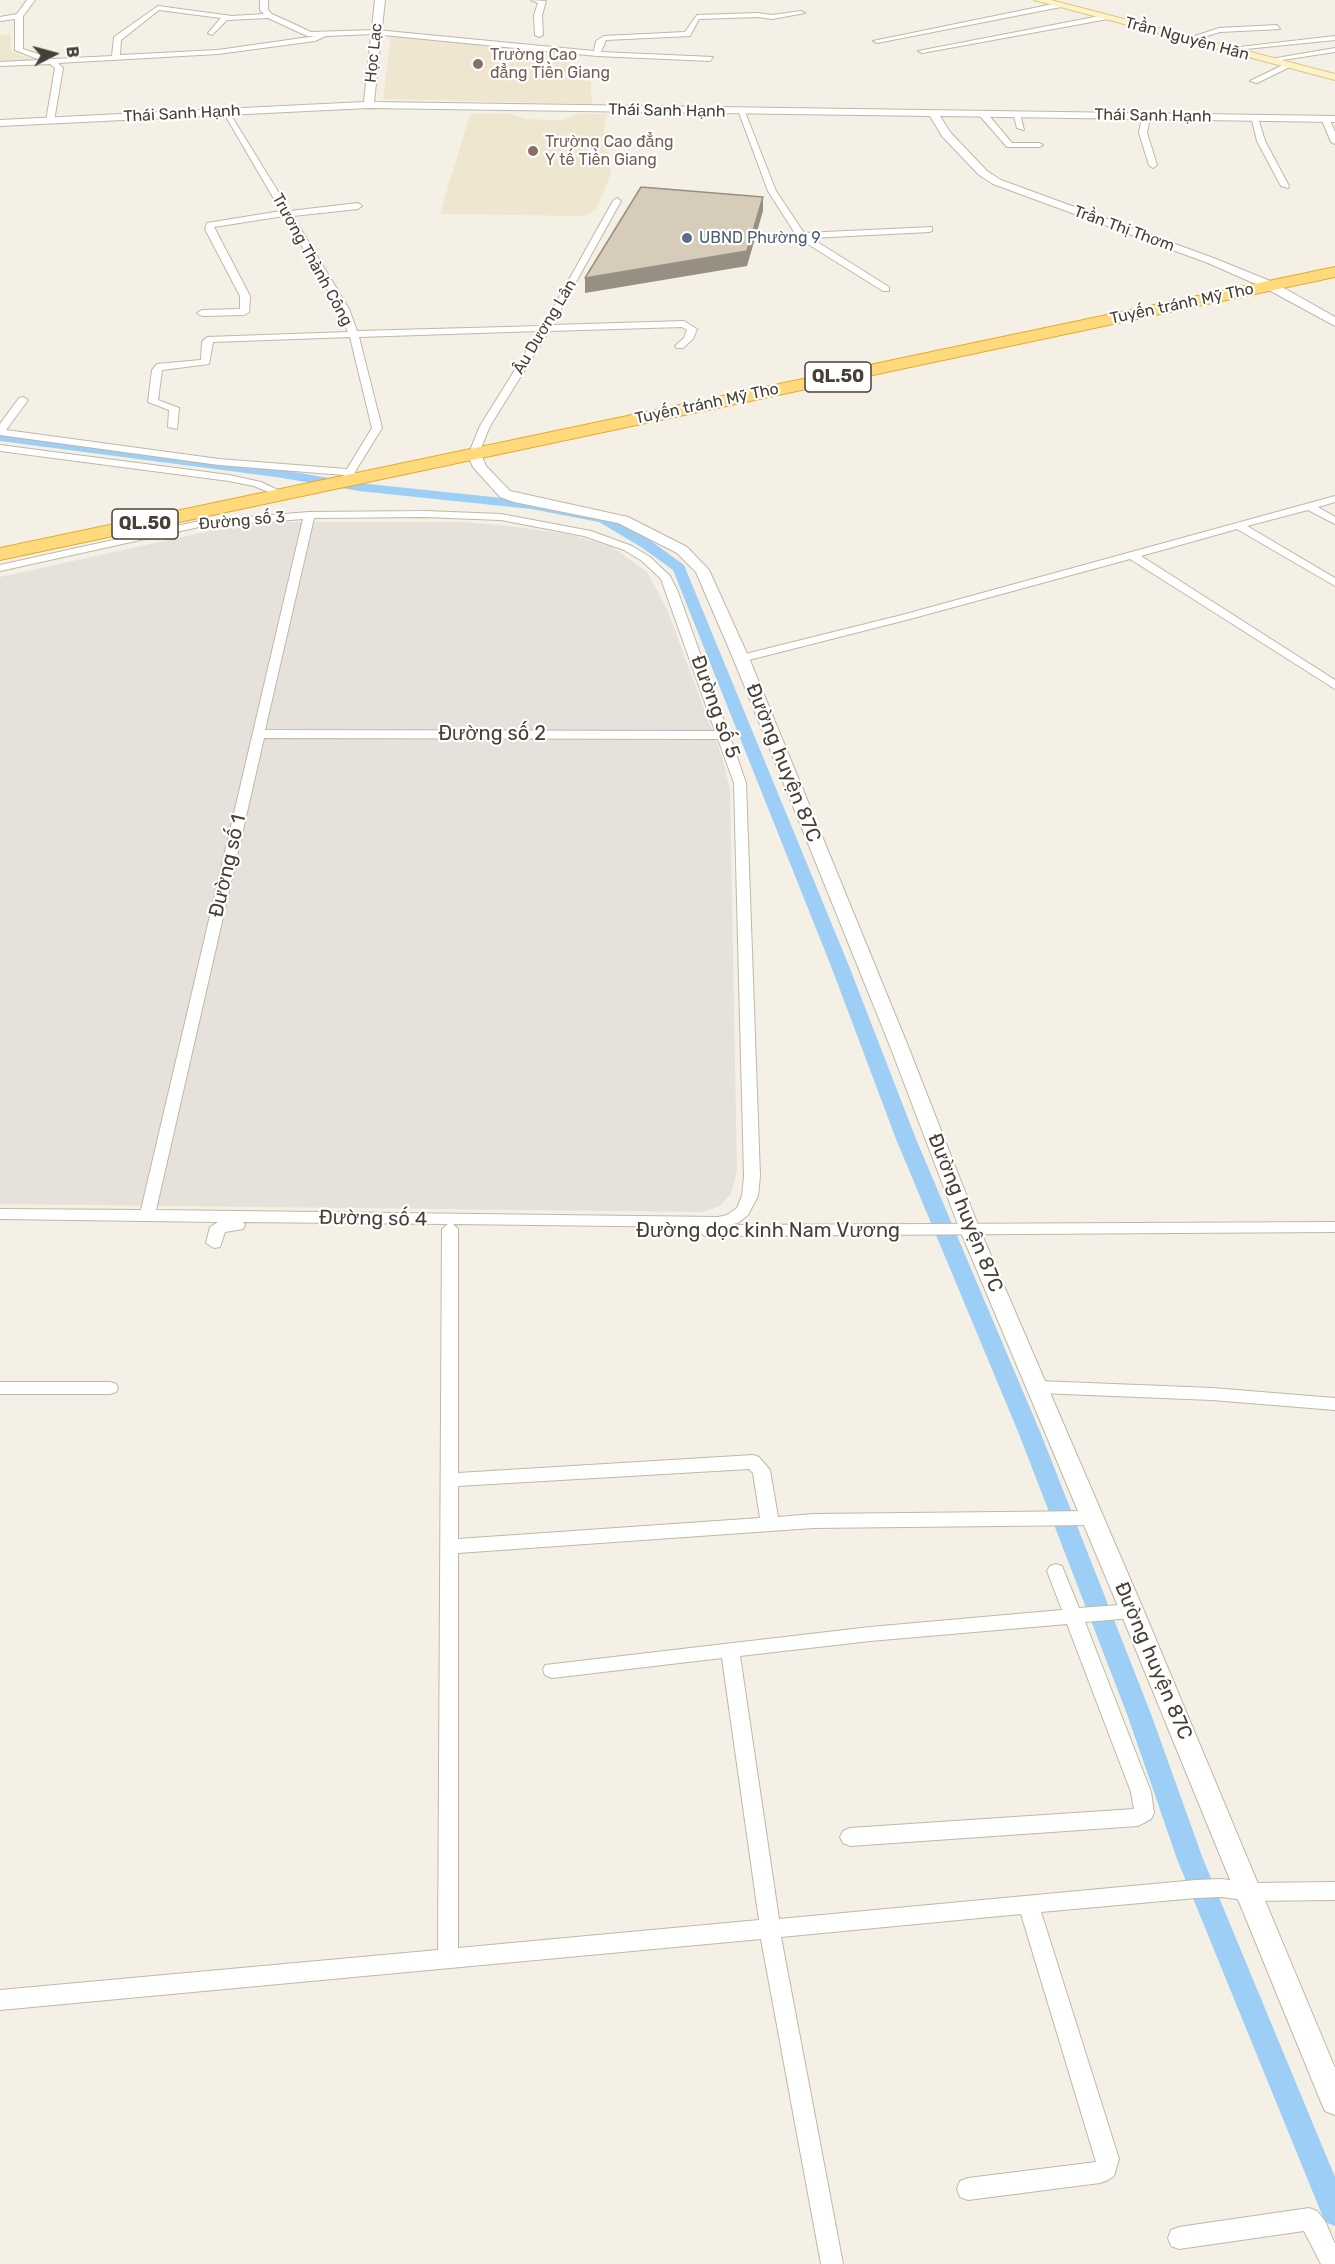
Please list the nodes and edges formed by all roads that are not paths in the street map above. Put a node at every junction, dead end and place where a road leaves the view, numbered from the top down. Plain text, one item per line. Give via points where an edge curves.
1 (31, 0) edge
2 (264, 0) edge
3 (380, 0) edge
4 (535, 0) edge
5 (1040, 0) edge
6 (1058, 5) junction
7 (801, 14) dead end
8 (19, 16) junction
9 (269, 16) junction
10 (229, 17) junction
11 (1105, 17) junction
12 (0, 19) edge
13 (1277, 27) dead end
14 (212, 33) dead end
15 (376, 33) junction
16 (539, 35) dead end
17 (322, 36) junction
18 (1335, 38) edge
19 (1190, 39) junction
20 (877, 41) dead end
21 (1226, 49) junction
22 (1335, 50) edge
23 (922, 51) dead end
24 (597, 54) junction
25 (116, 58) junction
26 (710, 59) dead end
27 (1269, 60) junction
28 (52, 61) junction
29 (0, 64) edge
30 (1290, 65) junction
31 (1335, 77) edge
32 (1254, 81) dead end
33 (369, 105) junction
34 (225, 112) junction
35 (741, 112) junction
36 (933, 113) junction
37 (983, 114) junction
38 (1016, 114) junction
39 (1146, 117) junction
40 (1254, 118) junction
41 (1330, 118) edge
42 (50, 121) junction
43 (0, 123) edge
44 (1021, 128) dead end
45 (1335, 142) edge
46 (1040, 145) dead end
47 (1153, 165) dead end
48 (1285, 186) dead end
49 (617, 201) dead end
50 (358, 206) dead end
51 (286, 213) junction
52 (929, 229) dead end
53 (801, 236) junction
54 (1335, 272) edge
55 (1271, 286) junction
56 (886, 289) dead end
57 (202, 313) dead end
58 (1335, 322) edge
59 (242, 325) junction
60 (546, 327) junction
61 (353, 333) junction
62 (680, 346) dead end
63 (22, 400) dead end
64 (173, 427) dead end
65 (0, 448) edge
66 (474, 453) junction
67 (346, 478) junction
68 (286, 494) junction
69 (1335, 499) edge
70 (1310, 506) junction
71 (309, 515) junction
72 (1335, 521) edge
73 (164, 526) junction
74 (1239, 526) junction
75 (0, 554) edge
76 (1132, 555) junction
77 (0, 567) edge
78 (1335, 583) edge
79 (741, 658) junction
80 (1335, 686) edge
81 (258, 734) junction
82 (725, 735) junction
83 (743, 1211) joint
84 (0, 1214) edge
85 (147, 1216) junction
86 (1335, 1227) edge
87 (450, 1229) junction
88 (962, 1230) junction
89 (214, 1243) dead end
90 (0, 1388) edge
91 (110, 1388) dead end
92 (1039, 1388) junction
93 (1335, 1404) edge
94 (449, 1480) junction
95 (1083, 1518) junction
96 (770, 1524) junction
97 (450, 1547) junction
98 (1056, 1571) dead end
99 (1124, 1612) junction
100 (1081, 1617) junction
101 (730, 1652) junction
102 (552, 1670) dead end
103 (850, 1837) dead end
104 (1335, 1890) edge
105 (1250, 1892) junction
106 (1028, 1905) junction
107 (771, 1937) junction
108 (448, 1959) junction
109 (0, 2000) edge
110 (1335, 2102) edge
111 (968, 2189) dead end
112 (1179, 2238) dead end
113 (832, 2264) edge
114 (1332, 2264) edge

1 - 8 street
2 - 9 street
3 - 15 street, Học Lạc
4 - 16 street via 542,2
5 - 6 main road, Trần Nguyên Hãn
6 - 11 main road, Trần Nguyên Hãn
6 - 20 street
7 - 24 street via 697,17 683,36 601,39
8 - 12 street
8 - 28 street via 20,50
9 - 10 street
9 - 17 street
10 - 14 street
10 - 25 street via 158,8 117,39
11 - 19 main road, Trần Nguyên Hãn
11 - 23 street
13 - 19 street via 1219,30
15 - 17 street
15 - 24 street
15 - 33 street, Học Lạc
17 - 25 street via 218,52
18 - 21 street
19 - 21 main road, Trần Nguyên Hãn
21 - 27 main road, Trần Nguyên Hãn
22 - 27 street
24 - 26 street
25 - 28 street
27 - 30 main road, Trần Nguyên Hãn
28 - 29 street
28 - 42 street via 60,70
30 - 31 main road, Trần Nguyên Hãn
30 - 32 street
33 - 34 street, Thái Sanh Hạnh
33 - 35 street, Thái Sanh Hạnh
34 - 42 street, Thái Sanh Hạnh
34 - 51 street, Trương Thành Công
35 - 36 street, Thái Sanh Hạnh
35 - 53 street via 772,191
36 - 37 street, Thái Sanh Hạnh
36 - 55 street, Trần Thị Thơm via 946,134 983,173 997,182
37 - 38 street, Thái Sanh Hạnh
37 - 46 street via 1010,145
38 - 39 street, Thái Sanh Hạnh
38 - 44 street
39 - 40 street, Thái Sanh Hạnh
39 - 47 street via 1143,133
40 - 41 street, Thái Sanh Hạnh
40 - 48 street via 1261,141
41 - 45 street
42 - 43 street, Thái Sanh Hạnh
49 - 60 street, Âu Dương Lân
50 - 51 street
51 - 59 street via 208,227 245,296
51 - 61 street, Trương Thành Công via 344,309
52 - 53 street
53 - 56 street
54 - 55 highway, Tuyến tránh Mỹ Tho / QL.50
55 - 58 street, Trần Thị Thơm
55 - 66 highway, Tuyến tránh Mỹ Tho / QL.50
57 - 59 street
59 - 61 street
59 - 64 street via 207,342 206,362 160,366 153,402 174,408
60 - 61 street
60 - 62 street via 684,324 692,329
60 - 66 street, Âu Dương Lân via 485,426
61 - 67 street, Trương Thành Công via 377,428
63 - 67 street via 3,433
65 - 68 street via 229,478
66 - 67 highway, Tuyến tránh Mỹ Tho / QL.50
66 - 79 street, Đường huyện 87C via 480,467 514,498 609,515 682,550 702,570
67 - 68 highway, Tuyến tránh Mỹ Tho / QL.50
68 - 73 highway, QL.50
69 - 70 street
70 - 72 street
70 - 74 street
71 - 73 street, Đường số 3
71 - 81 street, Đường số 1
71 - 82 street, Đường số 5 via 501,517 563,527 628,548 666,578
73 - 75 highway, QL.50
73 - 77 street, Đường số 3
74 - 76 street
74 - 78 street
76 - 79 street
76 - 80 street
79 - 88 street, Đường huyện 87C via 899,1046
81 - 82 street, Đường số 2
81 - 85 street, Đường số 1
82 - 83 street, Đường số 5 via 738,771 742,803 752,1176 750,1196
83 - 85 street, Đường số 4 via 718,1222
84 - 85 street, Đường số 4
86 - 88 street, Đường dọc kinh Nam Vương
87 - 88 street, Đường dọc kinh Nam Vương
87 - 89 street, Đường dọc kinh Nam Vương via 235,1225 218,1227
87 - 94 street
88 - 92 street, Đường huyện 87C
90 - 91 street
92 - 93 street via 1212,1394
92 - 95 street, Đường huyện 87C
94 - 96 street via 753,1462 762,1470
94 - 97 street
95 - 96 street
95 - 99 street, Đường huyện 87C
96 - 97 street
97 - 108 street
98 - 100 street
99 - 100 street
99 - 105 street, Đường huyện 87C
100 - 101 street via 870,1634
100 - 103 street via 1141,1792 1144,1814
101 - 102 street
101 - 107 street
104 - 105 street
105 - 106 street via 1196,1889
105 - 110 street, Đường huyện 87C
106 - 107 street
106 - 111 street via 1108,2159 1106,2168 1100,2172
107 - 108 street
107 - 113 street
108 - 109 street
112 - 114 street via 1309,2219

